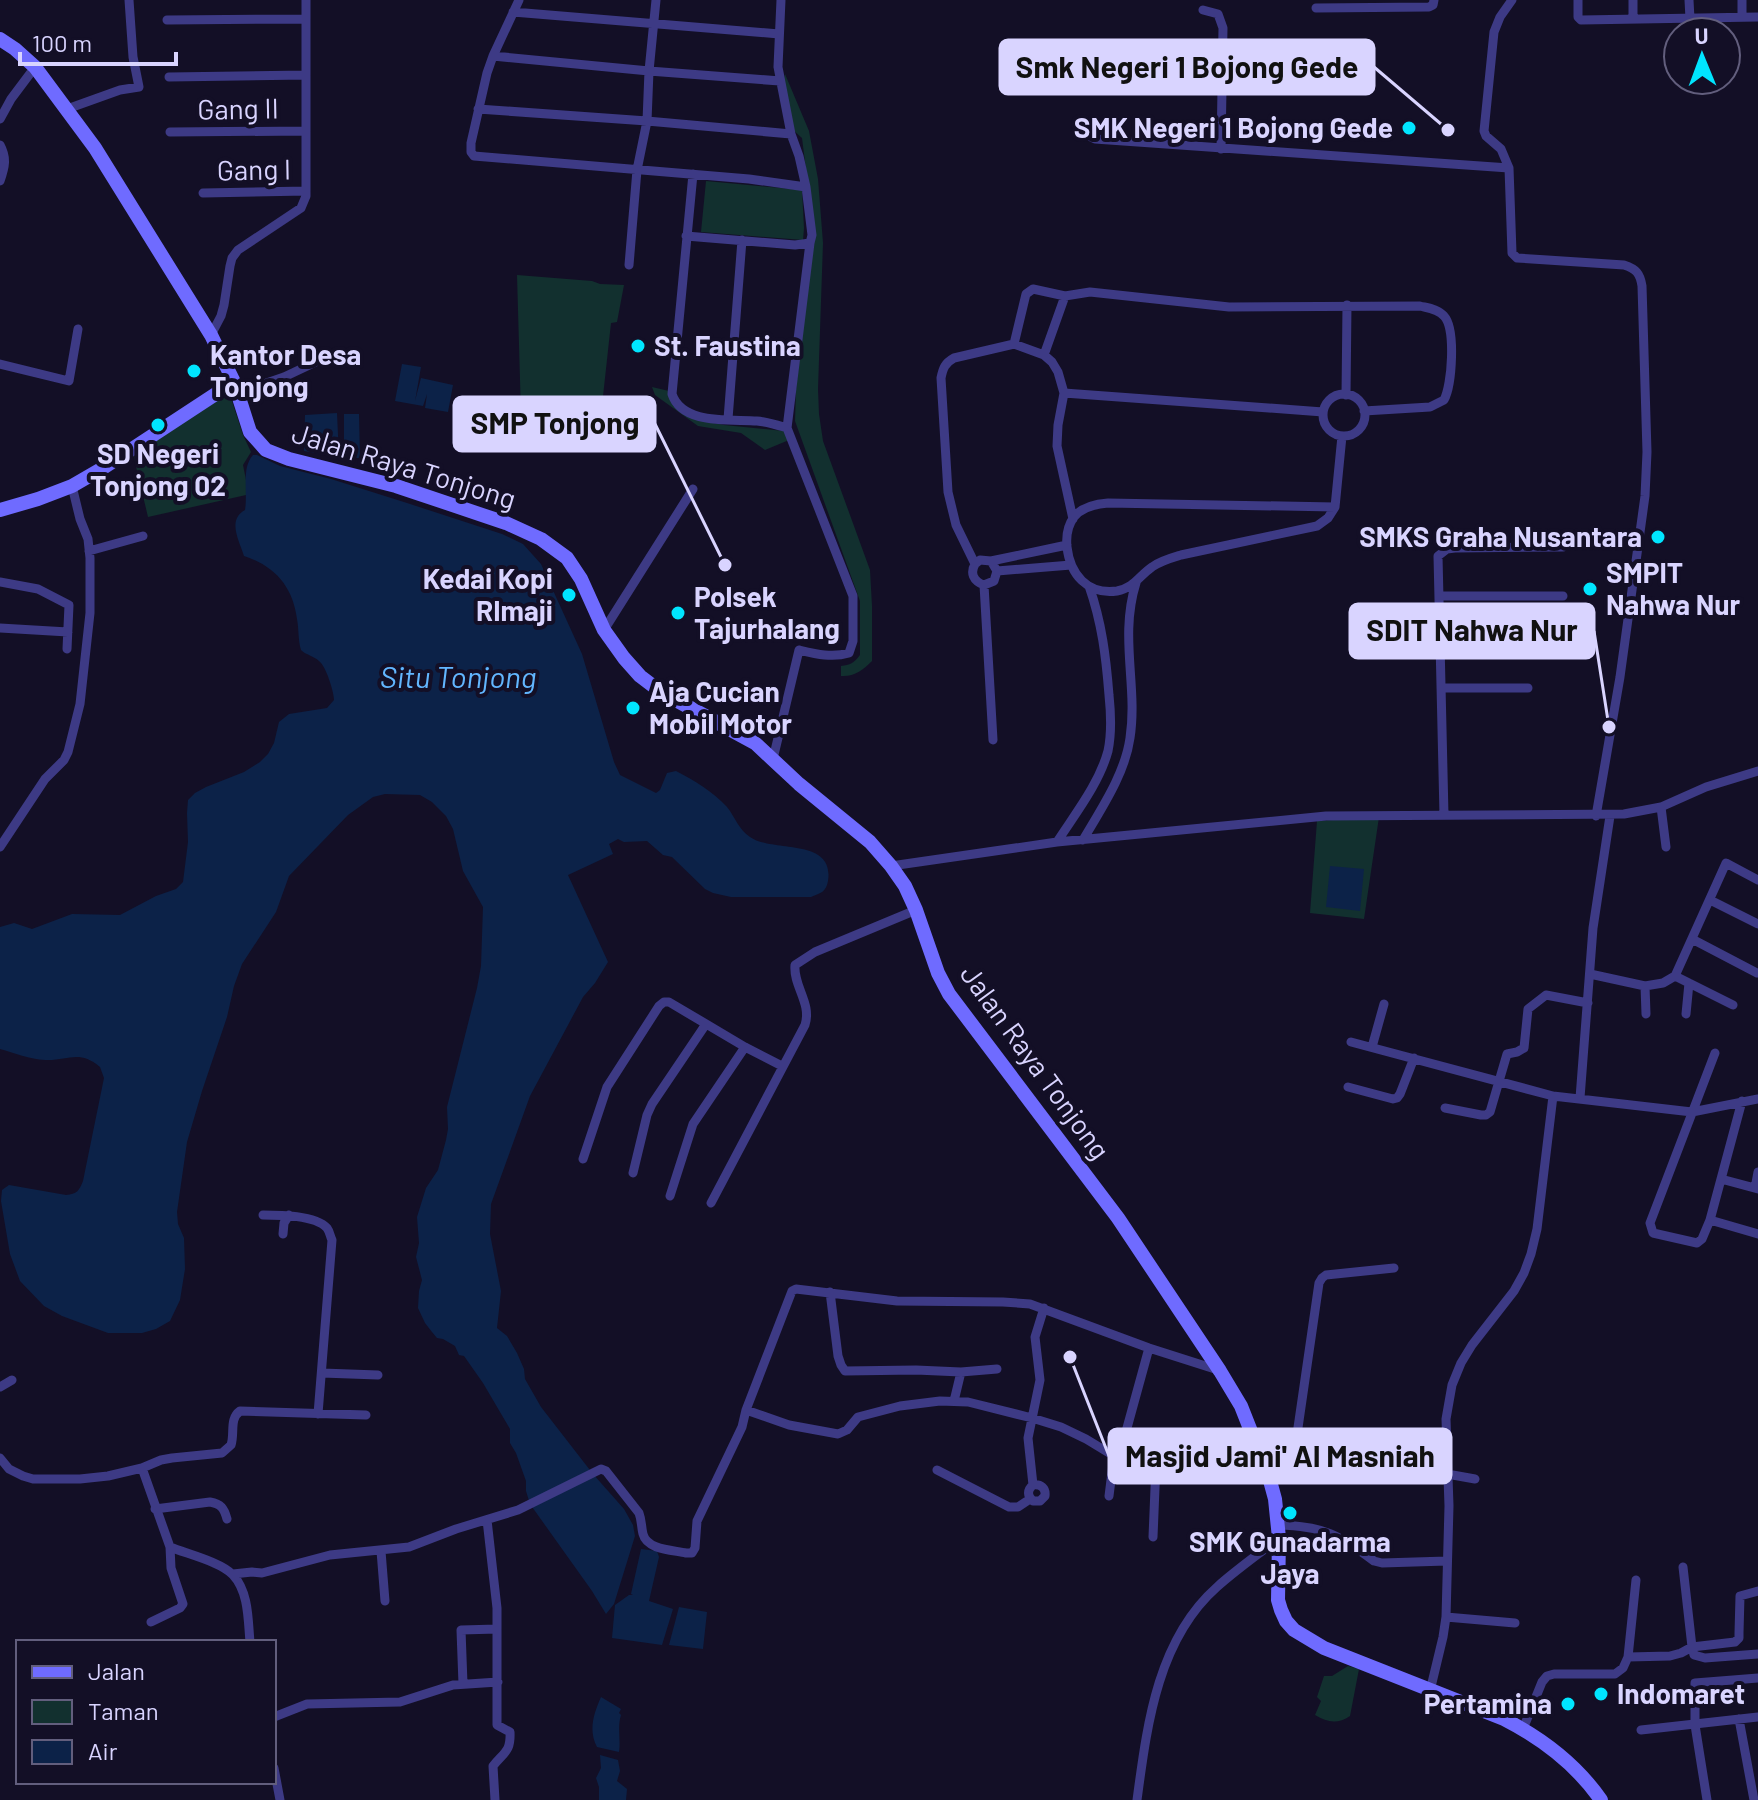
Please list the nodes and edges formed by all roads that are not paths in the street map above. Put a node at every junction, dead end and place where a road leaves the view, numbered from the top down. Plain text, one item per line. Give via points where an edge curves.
1 (129, 0) edge
2 (306, 0) edge
3 (519, 0) edge
4 (656, 0) edge
5 (781, 0) edge
6 (1434, 0) edge
7 (1578, 0) edge
8 (1633, 0) edge
9 (1508, 2) edge
10 (1316, 8) dead end
11 (1203, 10) dead end
12 (513, 12) junction
13 (1742, 17) edge
14 (1758, 17) edge
15 (306, 19) junction
16 (1633, 19) junction
17 (1662, 19) edge
18 (167, 20) dead end
19 (654, 25) junction
20 (779, 34) junction
21 (0, 39) edge
22 (493, 56) junction
23 (35, 67) junction
24 (649, 71) junction
25 (306, 75) junction
26 (169, 77) dead end
27 (780, 81) junction
28 (67, 109) junction
29 (478, 109) junction
30 (0, 119) edge
31 (647, 121) junction
32 (306, 131) junction
33 (1085, 131) dead end
34 (170, 132) dead end
35 (791, 134) junction
36 (0, 145) edge
37 (1221, 149) junction
38 (1509, 168) junction
39 (637, 170) junction
40 (693, 174) junction
41 (0, 181) edge
42 (806, 187) junction
43 (306, 191) junction
44 (203, 193) dead end
45 (686, 236) junction
46 (742, 240) junction
47 (810, 243) junction
48 (629, 265) dead end
49 (1065, 296) junction
50 (1347, 305) junction
51 (78, 329) dead end
52 (211, 335) junction
53 (1014, 344) junction
54 (1044, 355) junction
55 (320, 360) dead end
56 (0, 364) edge
57 (235, 388) junction
58 (1064, 393) junction
59 (1346, 395) junction
60 (1364, 411) junction
61 (1323, 412) junction
62 (728, 419) junction
63 (787, 428) junction
64 (1342, 436) junction
65 (72, 486) junction
66 (693, 489) dead end
67 (1335, 507) junction
68 (0, 510) edge
69 (1073, 519) junction
70 (143, 536) dead end
71 (1067, 545) junction
72 (1563, 547) dead end
73 (89, 551) junction
74 (975, 564) junction
75 (1071, 565) junction
76 (994, 566) junction
77 (0, 582) edge
78 (1136, 583) junction
79 (984, 585) junction
80 (1089, 586) junction
81 (1439, 596) junction
82 (1563, 596) dead end
83 (0, 628) edge
84 (604, 630) junction
85 (68, 632) junction
86 (1546, 639) dead end
87 (1440, 640) junction
88 (67, 649) dead end
89 (1441, 688) junction
90 (1528, 688) dead end
91 (993, 740) dead end
92 (773, 759) junction
93 (1758, 771) edge
94 (1661, 807) junction
95 (1444, 815) junction
96 (1596, 816) junction
97 (1610, 816) junction
98 (1083, 840) junction
99 (1057, 842) junction
100 (0, 847) edge
101 (1666, 847) dead end
102 (891, 866) junction
103 (1758, 880) edge
104 (1710, 900) junction
105 (916, 910) junction
106 (1758, 924) edge
107 (1692, 939) junction
108 (1757, 973) edge
109 (1590, 974) junction
110 (1675, 976) junction
111 (1689, 983) junction
112 (1645, 986) junction
113 (1588, 1003) junction
114 (1384, 1004) dead end
115 (1733, 1005) dead end
116 (1646, 1014) dead end
117 (1686, 1014) dead end
118 (706, 1024) junction
119 (1351, 1042) dead end
120 (745, 1047) junction
121 (1372, 1047) junction
122 (1715, 1053) dead end
123 (1414, 1058) junction
124 (782, 1066) junction
125 (1498, 1081) junction
126 (1348, 1087) dead end
127 (1553, 1096) junction
128 (1580, 1098) junction
129 (1758, 1099) edge
130 (1742, 1101) junction
131 (1445, 1108) dead end
132 (1692, 1112) junction
133 (583, 1159) dead end
134 (1758, 1172) edge
135 (633, 1173) dead end
136 (1721, 1179) junction
137 (1756, 1188) edge
138 (670, 1196) dead end
139 (711, 1203) dead end
140 (263, 1215) dead end
141 (289, 1215) junction
142 (1710, 1220) junction
143 (283, 1234) dead end
144 (1758, 1234) edge
145 (1394, 1268) dead end
146 (830, 1292) junction
147 (1044, 1308) junction
148 (1149, 1348) junction
149 (997, 1369) dead end
150 (1220, 1371) junction
151 (961, 1372) junction
152 (322, 1373) junction
153 (378, 1375) dead end
154 (12, 1380) dead end
155 (0, 1387) edge
156 (954, 1401) junction
157 (746, 1410) junction
158 (318, 1414) junction
159 (366, 1415) dead end
160 (1032, 1418) junction
161 (1255, 1444) junction
162 (1116, 1456) junction
163 (0, 1458) edge
164 (1391, 1462) dead end
165 (1156, 1464) junction
166 (142, 1468) junction
167 (937, 1470) dead end
168 (1447, 1471) junction
169 (1269, 1477) junction
170 (1475, 1479) dead end
171 (1033, 1485) junction
172 (1109, 1496) dead end
173 (1030, 1499) junction
174 (155, 1509) junction
175 (227, 1519) dead end
176 (487, 1520) junction
177 (1279, 1532) junction
178 (1153, 1537) dead end
179 (170, 1547) junction
180 (381, 1551) junction
181 (1447, 1561) junction
182 (1683, 1567) dead end
183 (233, 1574) junction
184 (1636, 1580) dead end
185 (1758, 1591) edge
186 (385, 1601) dead end
187 (1446, 1617) junction
188 (151, 1622) dead end
189 (1515, 1623) dead end
190 (497, 1629) junction
191 (250, 1640) edge
192 (1692, 1647) junction
193 (1758, 1654) edge
194 (1628, 1657) junction
195 (1758, 1678) edge
196 (498, 1682) junction
197 (463, 1684) junction
198 (1430, 1691) junction
199 (276, 1716) edge
200 (1758, 1717) edge
201 (1739, 1719) junction
202 (1695, 1725) junction
203 (1523, 1729) junction
204 (1641, 1730) dead end
205 (276, 1779) edge
206 (280, 1800) edge
207 (495, 1800) edge
208 (1137, 1800) edge
209 (1601, 1800) edge
210 (1707, 1800) edge
211 (1755, 1800) edge

1 - 28 street via 139,87
2 - 15 street
3 - 12 street
4 - 19 street
5 - 20 street
6 - 10 street via 1429,7
7 - 16 street via 1581,20
8 - 16 street
9 - 38 street via 1494,32 1484,131 1501,149
11 - 37 street via 1218,14 1223,28
12 - 19 street
12 - 22 street
13 - 14 street
15 - 18 street
15 - 25 street
16 - 17 street
19 - 20 street
19 - 24 street
20 - 27 street
21 - 23 main road, Jalan Raya Tonjong
22 - 24 street
22 - 29 street
23 - 28 main road, Jalan Raya Tonjong
23 - 30 street
24 - 27 street
24 - 31 street
25 - 26 street
25 - 32 street
27 - 35 street
28 - 52 main road, Jalan Raya Tonjong
29 - 31 street
29 - 39 street via 471,143 474,156
31 - 35 street
31 - 39 street
32 - 34 street, Gang II
32 - 43 street
33 - 37 street via 1095,139
35 - 42 street
36 - 41 street via 6,164
37 - 38 street
38 - 96 street via 1512,253 1517,258 1624,265 1640,275 1642,286 1645,496
39 - 40 street
39 - 48 street
40 - 42 street
40 - 45 street
42 - 47 street
43 - 44 street, Gang I
43 - 52 street via 301,208 232,258 221,316
45 - 46 street
45 - 62 street via 672,394 674,402 696,416
46 - 47 street
46 - 62 street
47 - 63 street
49 - 50 street via 1090,292 1229,307
49 - 53 street via 1029,291
49 - 54 street
50 - 59 street
50 - 60 street via 1430,308 1445,317 1451,335 1450,384 1444,400 1430,407
51 - 56 street via 69,381
52 - 57 main road, Jalan Raya Tonjong
53 - 54 street
53 - 74 street via 954,358 946,362 941,378 948,492 956,525
54 - 58 street via 1058,372
55 - 57 street via 284,377
57 - 65 main road
57 - 84 main road, Jalan Raya Tonjong via 250,432 266,450 396,486 541,539 567,558
58 - 61 street
58 - 69 street via 1057,446
59 - 60 street
59 - 61 street via 1331,399
60 - 64 street via 1357,432
61 - 64 street via 1327,428
62 - 63 street
63 - 92 street via 853,596 853,641 849,653 839,656 799,650
64 - 67 street
65 - 68 main road
65 - 73 street
66 - 84 street
67 - 69 street via 1108,503 1088,507
67 - 78 street via 1308,529 1164,560
69 - 71 street
70 - 73 street
71 - 75 street
71 - 76 street
72 - 81 street via 1447,549 1438,556
73 - 100 street via 87,645 68,752
74 - 76 street via 980,560
74 - 79 street via 972,574
75 - 76 street
75 - 80 street
76 - 79 street via 994,581
77 - 85 street via 38,589 69,605
78 - 80 street via 1117,591
78 - 98 street via 1128,629 1132,722 1127,755
79 - 91 street
80 - 99 street via 1106,650 1108,750
81 - 82 street
81 - 87 street
83 - 85 street
84 - 92 main road, Jalan Raya Tonjong via 640,676 755,743
85 - 88 street
86 - 87 street
87 - 89 street
89 - 90 street
89 - 95 street
92 - 102 main road, Jalan Raya Tonjong
93 - 94 street
94 - 97 street
94 - 101 street
95 - 96 street
95 - 98 street via 1326,816
96 - 97 street
97 - 109 street
98 - 99 street
99 - 102 street
102 - 105 main road, Jalan Raya Tonjong
103 - 104 street via 1726,863
104 - 106 street
104 - 107 street
105 - 124 street via 795,965 807,1018
105 - 150 main road, Jalan Raya Tonjong via 949,994 1118,1218
107 - 108 street
107 - 110 street
109 - 112 street
109 - 113 street
110 - 111 street
110 - 112 street
111 - 115 street
111 - 117 street
112 - 116 street
113 - 125 street via 1546,995 1539,999 1528,1009 1524,1048 1507,1054
113 - 128 street
114 - 121 street
118 - 120 street
118 - 133 street via 669,1002 661,1004 607,1087
118 - 135 street via 652,1104
119 - 121 street
120 - 124 street
120 - 138 street via 693,1124
121 - 123 street
122 - 132 street
123 - 125 street
123 - 126 street via 1397,1098
124 - 139 street
125 - 127 street
125 - 131 street via 1486,1115
127 - 128 street
127 - 168 street via 1531,1254 1514,1291 1456,1374 1446,1419
128 - 132 street
129 - 130 street
130 - 132 street
130 - 136 street
132 - 142 street via 1650,1228 1697,1243
134 - 137 street
136 - 137 street
136 - 142 street
140 - 141 street
141 - 143 street
141 - 152 street via 323,1225 332,1240
142 - 144 street
145 - 169 street via 1326,1275 1319,1283 1293,1462
146 - 147 street
146 - 151 street via 838,1356 845,1371
146 - 157 street via 792,1291
147 - 148 street
147 - 160 street via 1035,1337 1040,1380
148 - 150 street
148 - 162 street
149 - 151 street
150 - 161 main road, Jalan Raya Tonjong
151 - 156 street
152 - 153 street
152 - 158 street
154 - 155 street
156 - 157 street via 862,1415 838,1434
156 - 160 street
157 - 176 street via 697,1521 692,1553 648,1544 639,1513 601,1469
158 - 159 street
158 - 166 street via 240,1411 235,1414 231,1445 222,1453 161,1460
160 - 162 street via 1073,1432
160 - 171 street via 1028,1448
161 - 165 street
161 - 169 main road, Jalan Raya Tonjong
162 - 165 street
162 - 172 street
163 - 166 street via 16,1473 33,1479 92,1479
164 - 168 street
165 - 178 street
166 - 174 street
167 - 173 street via 1009,1507
168 - 170 street
168 - 181 street
169 - 177 main road, Jalan Raya Tonjong
171 - 173 street
171 - 173 street via 1046,1492 1044,1499
174 - 175 street via 210,1502 223,1507
174 - 179 street
176 - 180 street via 409,1547
176 - 190 street
177 - 181 street via 1308,1527 1336,1535 1382,1563
177 - 198 main road, Jalan Raya Tonjong via 1278,1600 1294,1630 1324,1648
177 - 208 street via 1216,1588 1182,1628 1159,1683
179 - 183 street
179 - 188 street via 183,1604
180 - 183 street
180 - 186 street
181 - 187 street
182 - 192 street
183 - 191 street via 245,1600
184 - 194 street
185 - 192 street via 1740,1596 1735,1642
187 - 189 street
187 - 198 street
190 - 196 street
190 - 197 street via 461,1630
192 - 193 street via 1694,1655 1705,1658
192 - 194 street via 1670,1656
194 - 203 street via 1615,1674 1547,1676
195 - 202 street via 1695,1683
196 - 197 street
196 - 207 street via 497,1725 510,1732 510,1744 493,1768
197 - 199 street via 406,1701 302,1705
198 - 203 main road, Jalan Raya Tonjong
200 - 201 street
201 - 202 street
201 - 211 street
202 - 204 street
202 - 210 street
203 - 209 main road, Jalan Raya Tonjong via 1580,1772
205 - 206 street

